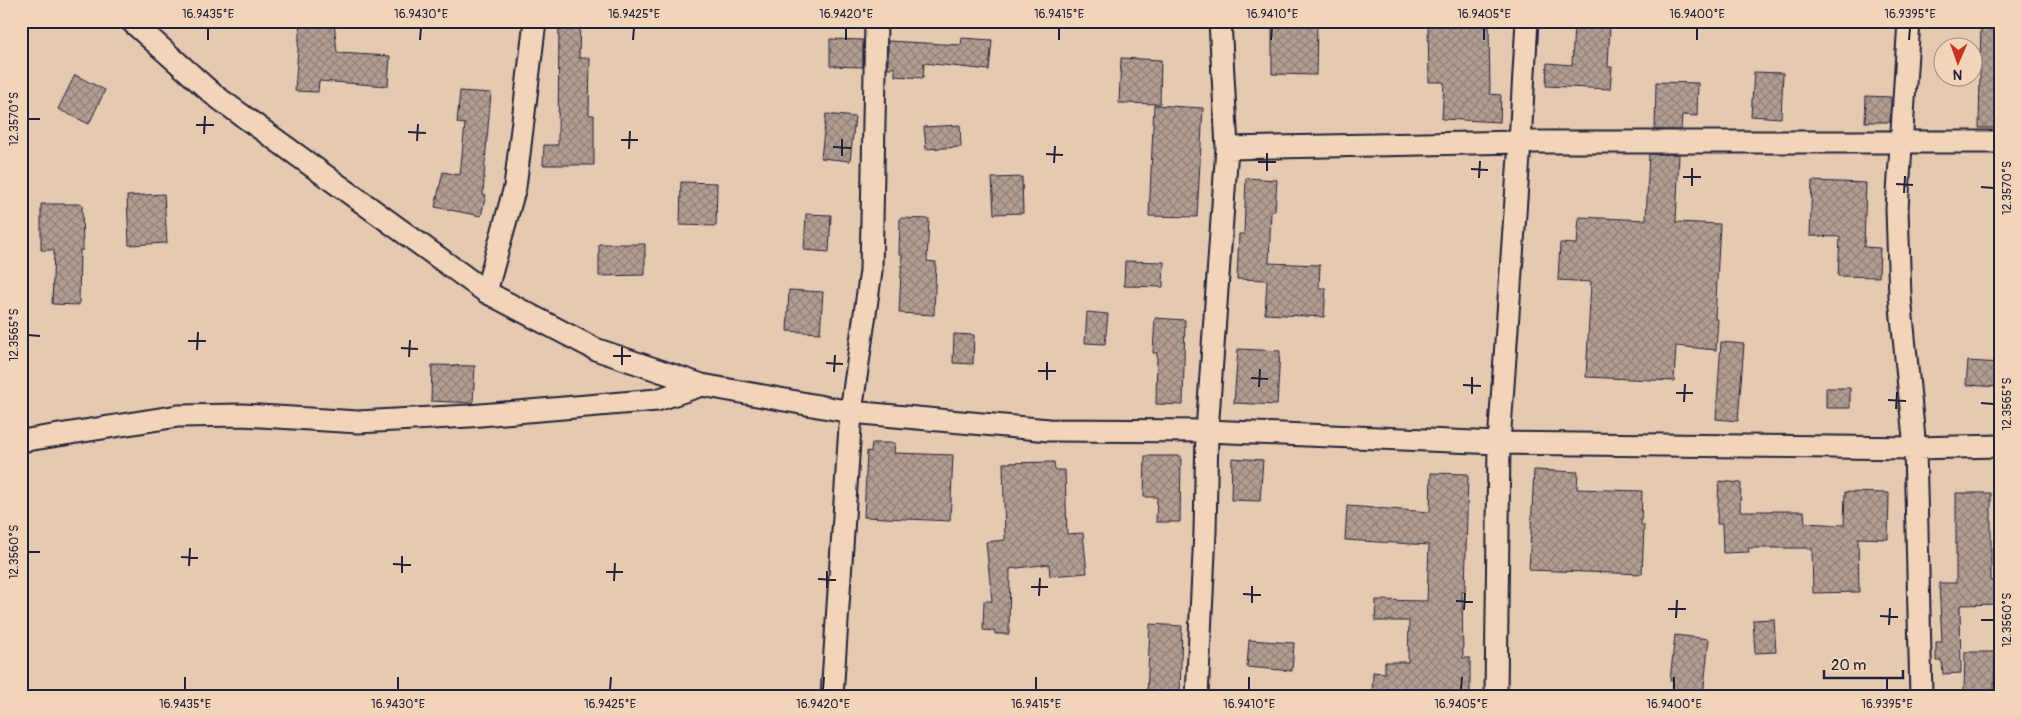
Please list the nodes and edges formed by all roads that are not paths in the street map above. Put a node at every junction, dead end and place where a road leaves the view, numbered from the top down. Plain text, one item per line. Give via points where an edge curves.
1 (131, 21) edge
2 (535, 21) edge
3 (876, 21) edge
4 (1220, 21) edge
5 (1526, 21) edge
6 (1909, 21) edge
7 (1520, 142) junction
8 (1902, 142) junction
9 (2000, 142) edge
10 (1228, 148) junction
11 (486, 292) junction
12 (702, 385) junction
13 (851, 412) junction
14 (1207, 431) junction
15 (21, 441) edge
16 (1499, 443) junction
17 (2000, 446) edge
18 (1915, 448) junction
19 (830, 695) edge
20 (1197, 696) edge
21 (1496, 696) edge
22 (1921, 696) edge

1 - 11 street via 214,95
2 - 11 street via 515,187
3 - 13 street via 871,271
4 - 10 street
5 - 7 street
6 - 8 street
7 - 8 street
7 - 10 street
7 - 16 street
8 - 9 street
8 - 18 street via 1897,209 1900,297
10 - 14 street
11 - 12 street via 595,349
12 - 13 street
12 - 15 street via 657,400 469,416 358,422 243,415 178,416
13 - 14 street via 1049,430
13 - 19 street
14 - 16 street
14 - 20 street
16 - 18 street
16 - 21 street
17 - 18 street
18 - 22 street

